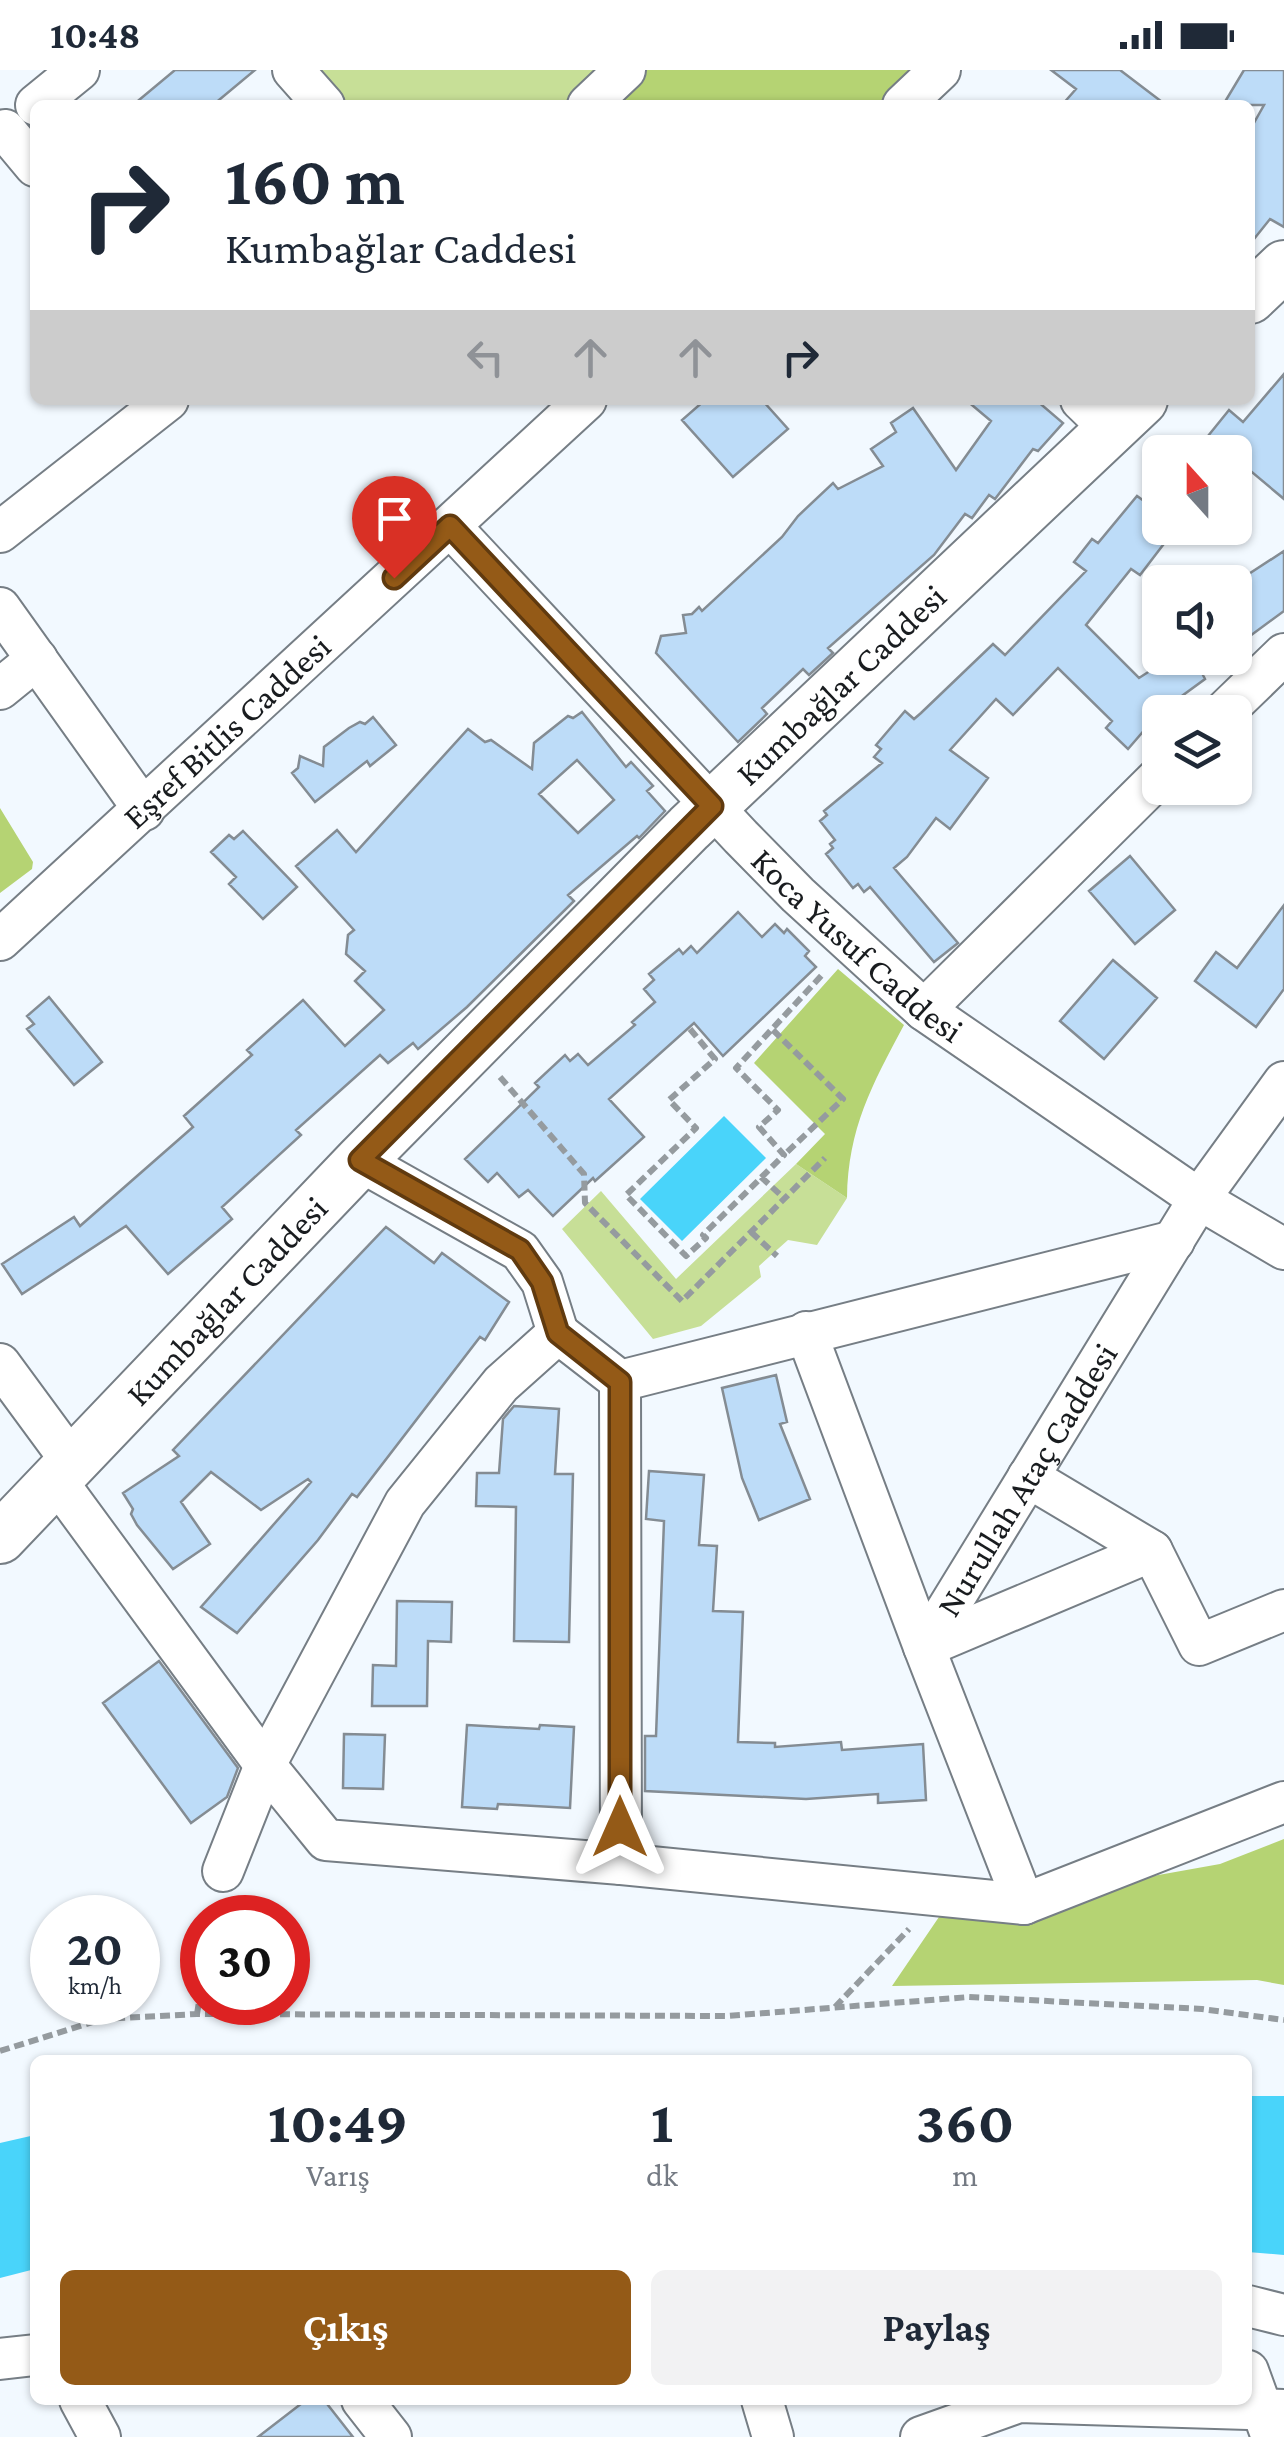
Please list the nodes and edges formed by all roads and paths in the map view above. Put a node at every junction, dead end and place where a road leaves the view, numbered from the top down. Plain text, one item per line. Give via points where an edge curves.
1 (79, 70) edge
2 (294, 70) edge
3 (626, 70) edge
4 (940, 70) edge
5 (42, 100) edge
6 (320, 100) edge
7 (593, 100) edge
8 (908, 100) edge
9 (19, 119) edge
10 (30, 151) edge
11 (1284, 266) edge
12 (1255, 293) edge
13 (162, 405) edge
14 (580, 405) edge
15 (1111, 410) edge
16 (450, 526) junction
17 (0, 532) edge
18 (0, 608) edge
19 (1284, 654) edge
20 (37, 660) junction
21 (0, 688) edge
22 (1242, 695) edge
23 (1142, 794) edge
24 (712, 806) junction
25 (144, 810) junction
26 (0, 940) edge
27 (822, 975) dead end
28 (924, 1010) junction
29 (690, 1029) dead end
30 (772, 1030) junction
31 (472, 1048) junction
32 (1284, 1082) edge
33 (784, 1155) junction
34 (826, 1158) dead end
35 (360, 1160) junction
36 (761, 1178) junction
37 (785, 1199) junction
38 (1199, 1199) junction
39 (752, 1232) junction
40 (1174, 1241) junction
41 (1284, 1249) edge
42 (777, 1256) dead end
43 (806, 1332) junction
44 (558, 1333) junction
45 (0, 1364) edge
46 (620, 1382) junction
47 (64, 1471) junction
48 (1028, 1477) junction
49 (0, 1538) edge
50 (1152, 1551) junction
51 (1284, 1610) edge
52 (924, 1647) junction
53 (265, 1765) junction
54 (1284, 1802) edge
55 (620, 1864) junction
56 (223, 1872) dead end
57 (940, 1896) junction
58 (1024, 1904) junction
59 (834, 2008) junction
60 (310, 2014) edge
61 (180, 2015) edge
62 (1284, 2020) edge
63 (0, 2051) edge
64 (1252, 2307) edge
65 (1284, 2315) edge
66 (30, 2356) edge
67 (0, 2359) edge
68 (1252, 2378) edge
69 (83, 2405) edge
70 (366, 2405) edge
71 (763, 2405) edge
72 (1023, 2413) edge
73 (1273, 2419) edge
74 (100, 2437) edge
75 (391, 2437) edge
76 (773, 2437) edge
77 (920, 2437) edge

1 - 5 street
2 - 6 street
3 - 7 street
4 - 8 street
9 - 10 street
11 - 12 main road
13 - 17 street
14 - 16 street, Eşref Bitlis Caddesi
15 - 24 main road, Kumbağlar Caddesi
16 - 24 street, Koca Yusuf Caddesi
16 - 25 street, Eşref Bitlis Caddesi
18 - 20 street
19 - 22 street
20 - 21 street
20 - 25 street
23 - 28 street
24 - 28 street, Koca Yusuf Caddesi
24 - 31 main road, Kumbağlar Caddesi
25 - 26 street, Eşref Bitlis Caddesi
27 - 30 path
28 - 38 street, Koca Yusuf Caddesi
29 - 36 path via 715,1060 669,1100 696,1128 626,1195 686,1256
30 - 33 path via 736,1068 778,1110 758,1127
30 - 33 path via 843,1099
31 - 35 main road, Kumbağlar Caddesi
31 - 39 path via 584,1174 584,1203 682,1301
32 - 38 street, Nurullah Ataç Caddesi
33 - 36 path
34 - 37 path
35 - 44 street via 520,1250 542,1282
35 - 47 main road, Kumbağlar Caddesi
36 - 37 path
37 - 39 path
38 - 40 street, Nurullah Ataç Caddesi
38 - 41 street, Koca Yusuf Caddesi
39 - 42 path
40 - 43 street
40 - 48 street, Nurullah Ataç Caddesi
43 - 46 street
43 - 52 street
44 - 46 street
44 - 53 street via 501,1384 404,1503
45 - 47 street
46 - 55 street
47 - 49 main road, Kumbağlar Caddesi
47 - 53 street
48 - 50 street
48 - 52 street, Nurullah Ataç Caddesi
50 - 51 street via 1200,1645
50 - 52 street
52 - 58 street, Nurullah Ataç Caddesi
53 - 55 street via 326,1840
53 - 56 street
54 - 58 street
55 - 57 street
57 - 58 street
57 - 59 path
59 - 60 path via 727,2016
59 - 62 path via 969,1998
61 - 63 path via 102,2019
64 - 65 street
66 - 67 street
68 - 73 street
69 - 74 street
70 - 75 street
71 - 76 street
72 - 73 street
72 - 77 street

